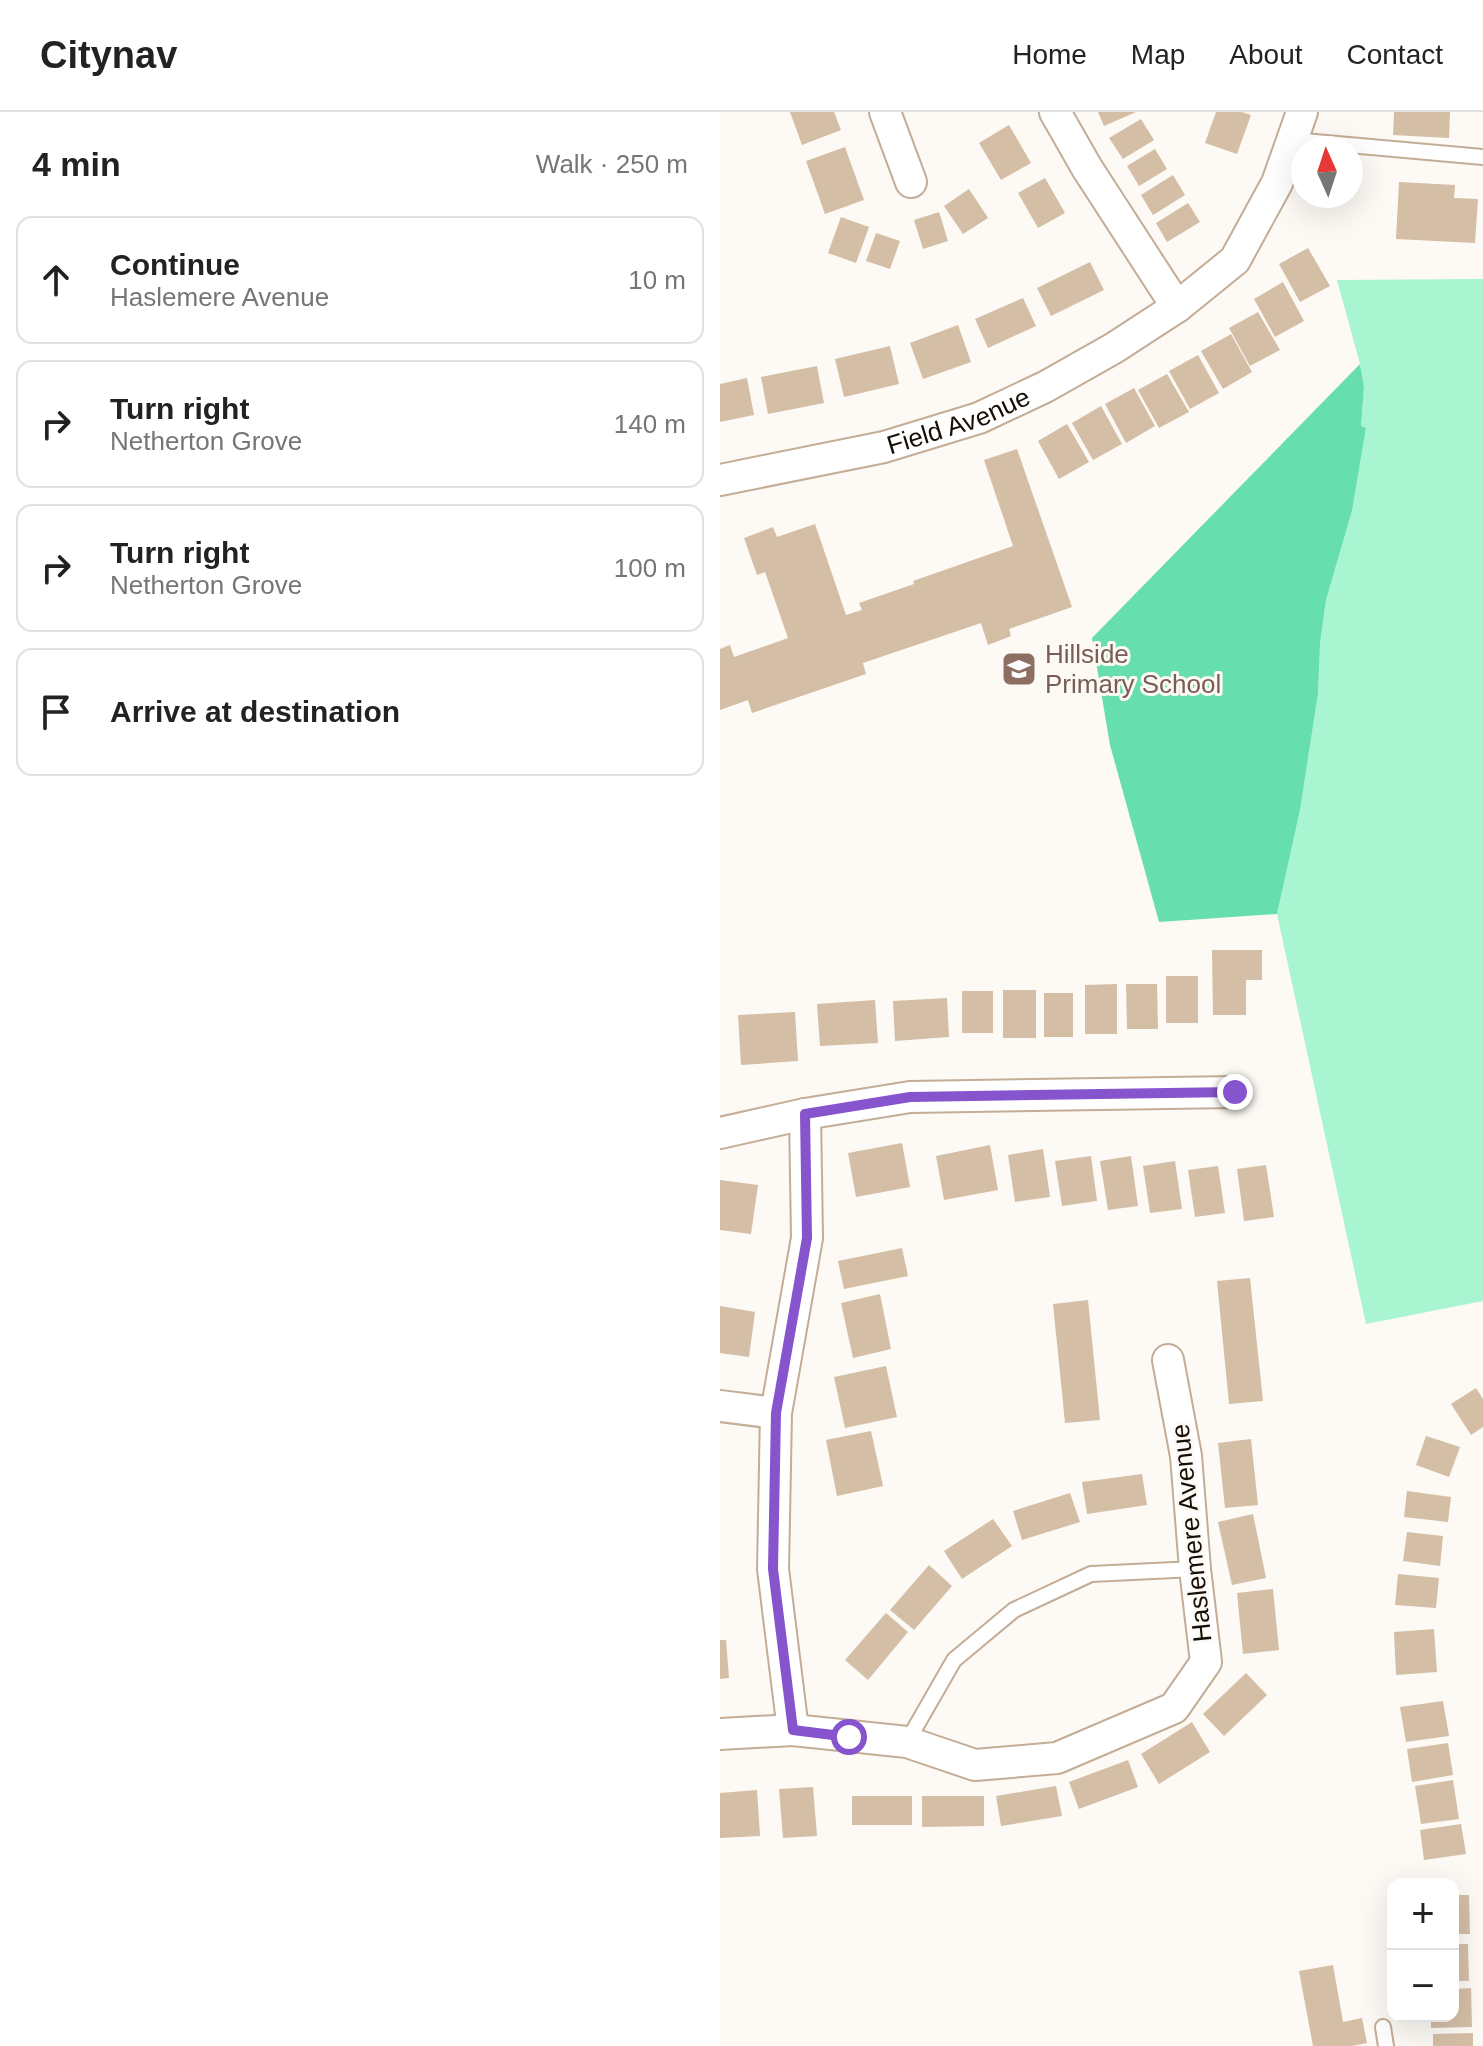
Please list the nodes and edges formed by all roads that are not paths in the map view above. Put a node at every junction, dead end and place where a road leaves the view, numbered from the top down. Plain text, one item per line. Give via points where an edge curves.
1 (885, 112) edge
2 (1055, 112) edge
3 (1298, 126) edge
4 (1483, 157) edge
5 (911, 182) dead end
6 (1177, 307) junction
7 (720, 480) edge
8 (1235, 1092) dead end
9 (805, 1114) junction
10 (720, 1133) edge
11 (1168, 1360) dead end
12 (720, 1406) edge
13 (776, 1413) junction
14 (1195, 1569) junction
15 (793, 1730) junction
16 (720, 1734) edge
17 (907, 1742) junction
18 (1383, 2027) dead end
19 (1386, 2046) edge

1 - 5 street
2 - 6 street
3 - 4 lane
3 - 6 street, Field Avenue via 1277,183 1235,260
6 - 7 street, Field Avenue via 1045,387 979,418 884,447
8 - 9 street via 910,1097
9 - 10 street
9 - 13 street via 807,1238
11 - 14 street, Haslemere Avenue via 1186,1456
12 - 13 street
13 - 15 street via 773,1569
14 - 17 lane via 1091,1574 1014,1610 954,1660
14 - 17 street, Haslemere Avenue via 1206,1662 1174,1708 1057,1758 975,1765
15 - 16 street, Haslemere Avenue
15 - 17 street, Haslemere Avenue
18 - 19 lane

